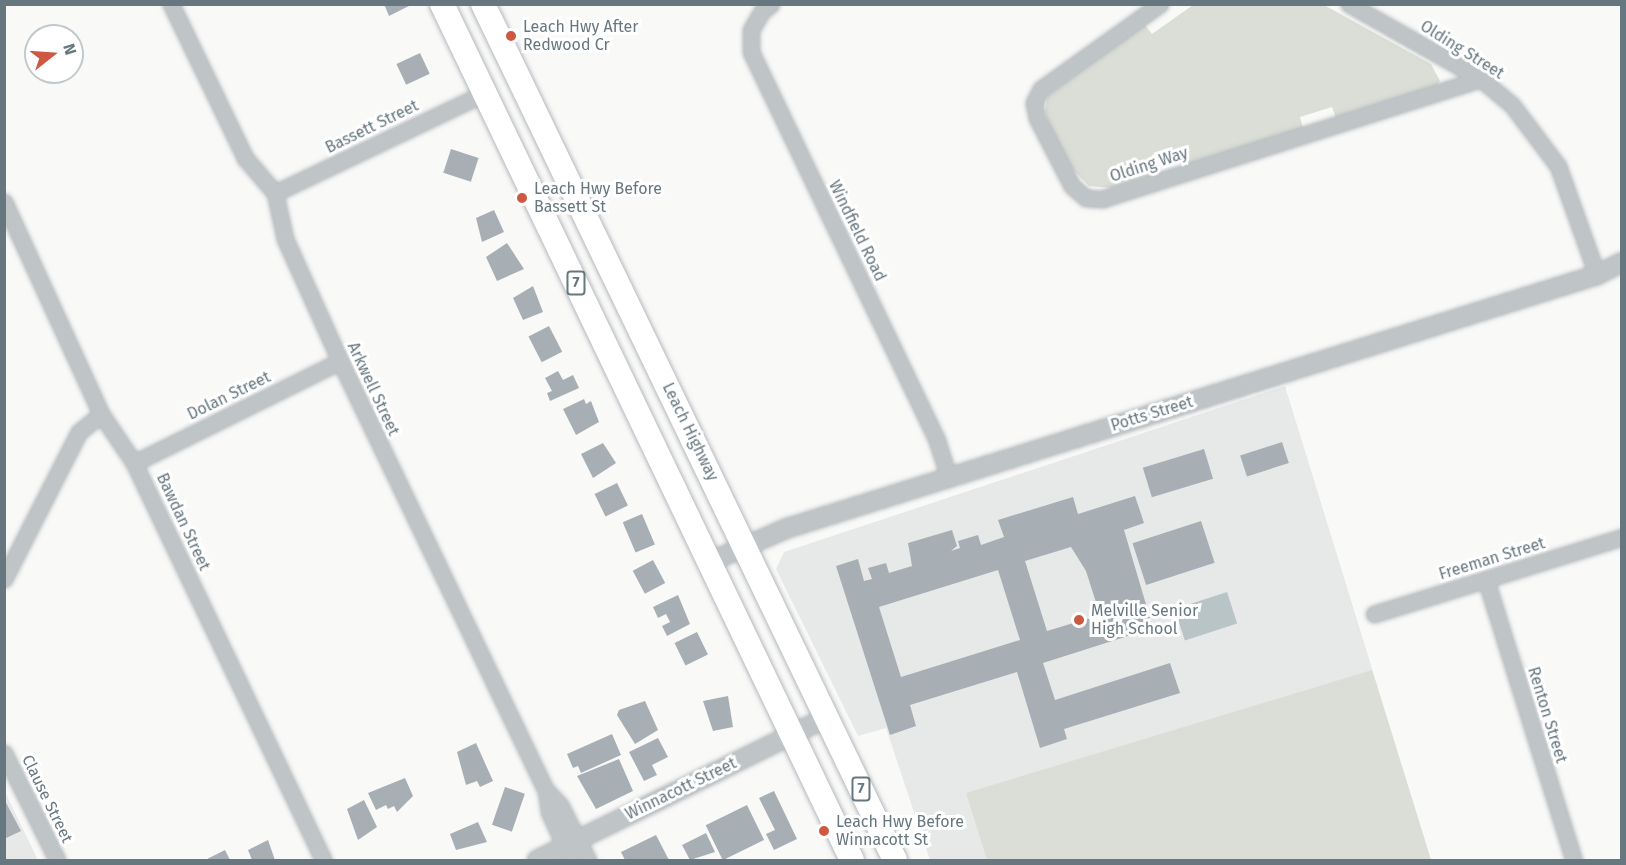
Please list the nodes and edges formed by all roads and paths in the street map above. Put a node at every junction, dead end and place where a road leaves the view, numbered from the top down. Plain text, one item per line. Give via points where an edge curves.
1 (171, 4) edge
2 (442, 4) edge
3 (483, 4) edge
4 (771, 4) edge
5 (1160, 4) edge
6 (1349, 4) edge
7 (1481, 80) junction
8 (485, 93) junction
9 (275, 193) junction
10 (4, 202) edge
11 (1622, 262) edge
12 (1622, 273) edge
13 (1598, 275) junction
14 (340, 361) junction
15 (101, 414) junction
16 (134, 463) junction
17 (949, 478) junction
18 (1622, 537) edge
19 (744, 545) junction
20 (710, 562) junction
21 (4, 579) edge
22 (1486, 580) junction
23 (1374, 614) dead end
24 (826, 718) junction
25 (791, 734) junction
26 (4, 753) edge
27 (571, 849) edge
28 (57, 861) edge
29 (323, 861) edge
30 (537, 861) edge
31 (588, 861) edge
32 (852, 861) edge
33 (895, 861) edge
34 (1574, 861) edge

1 - 9 street, Arkwell Street via 245,158
2 - 8 highway, 7
3 - 19 highway, Leach Highway / 7
4 - 17 street, Windfield Road via 751,30 751,51 937,441
5 - 7 street, Olding Way via 1041,89 1034,102 1072,186 1086,198 1102,199
6 - 7 street, Olding Street
7 - 13 street, Olding Street via 1512,105 1558,166
8 - 9 street, Bassett Street
8 - 20 highway, 7
9 - 14 street, Arkwell Street via 285,239
10 - 15 street, Bawdan Street
11 - 13 street, Potts Street
12 - 13 street, Potts Street
13 - 17 street, Potts Street
14 - 16 street, Dolan Street
14 - 27 street, Arkwell Street via 546,790 560,805
15 - 16 street, Bawdan Street
15 - 21 street via 79,432
16 - 29 street, Bawdan Street
17 - 19 street, Potts Street
18 - 22 street, Freeman Street
19 - 20 street, Potts Street
19 - 24 highway, Leach Highway / 7
20 - 25 highway, 7
22 - 23 street, Freeman Street
22 - 34 street, Renton Street
24 - 25 street, Winnacott Street
24 - 33 highway, Leach Highway / 7
25 - 27 street, Winnacott Street
25 - 32 highway, 7
26 - 28 street, Clause Street
27 - 30 street, Winnacott Street
27 - 31 street, Arkwell Street

